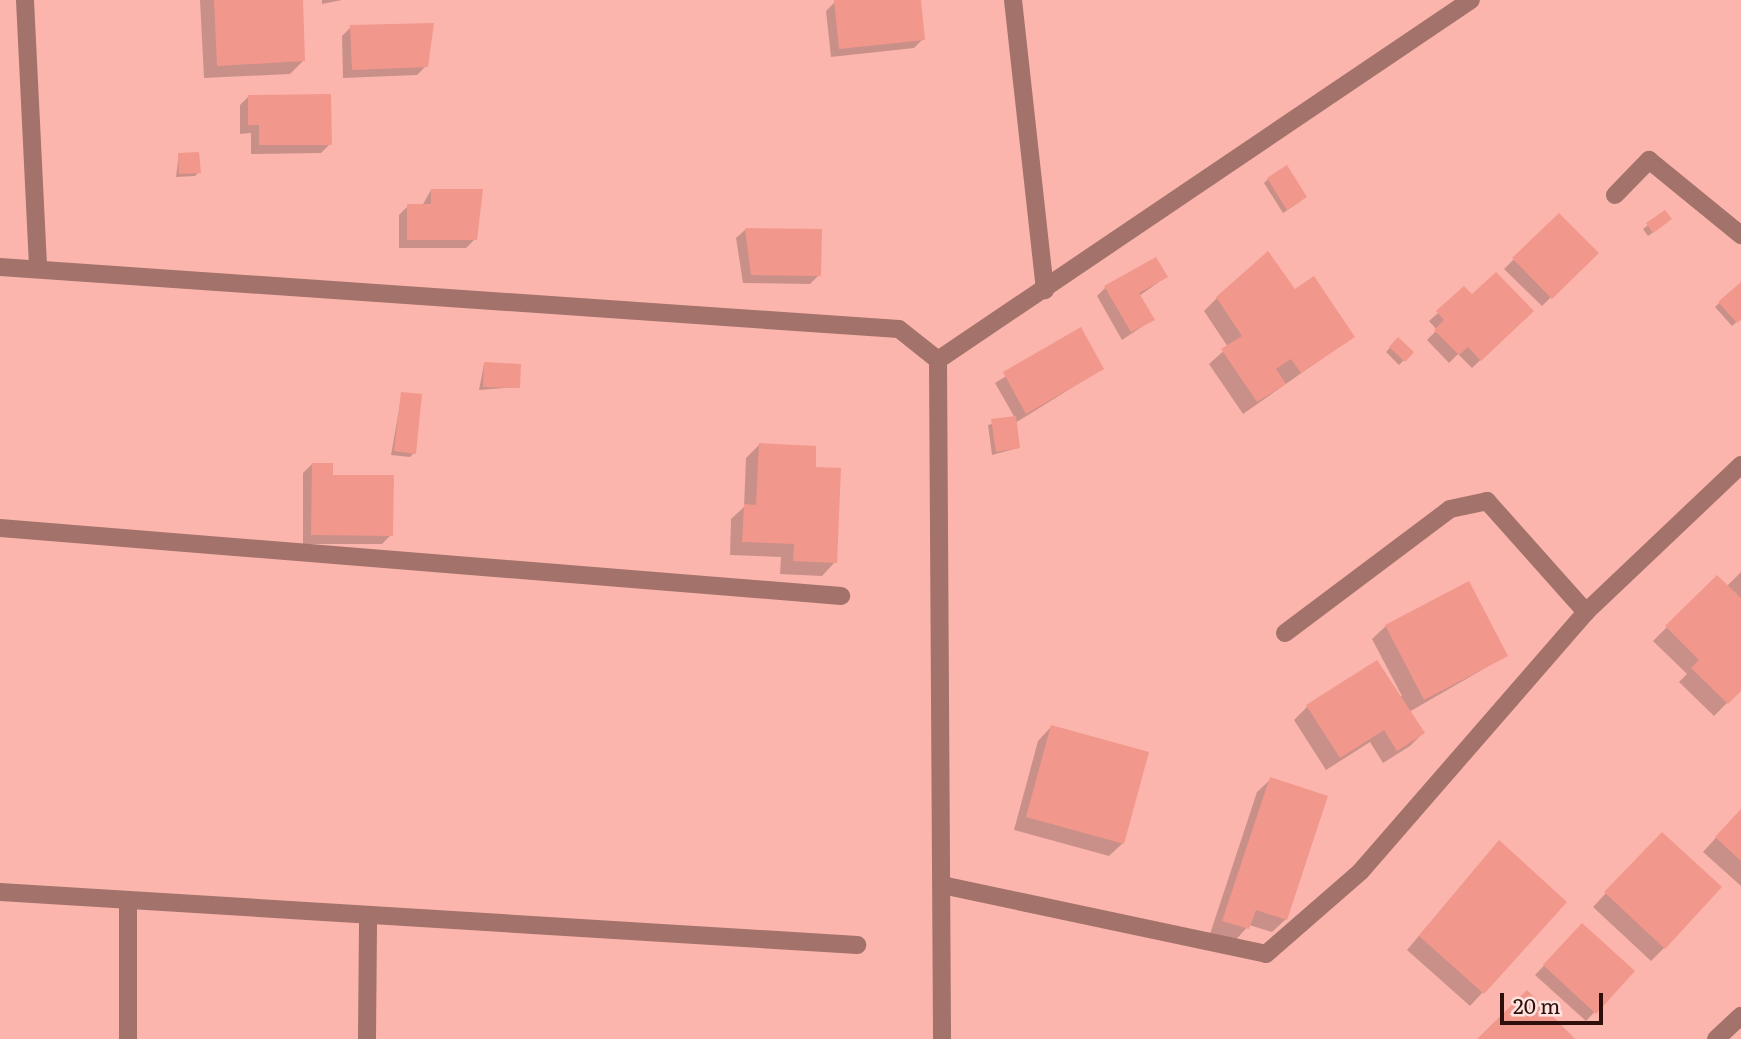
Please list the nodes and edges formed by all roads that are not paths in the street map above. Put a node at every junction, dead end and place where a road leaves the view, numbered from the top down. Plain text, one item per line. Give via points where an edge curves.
1 (24, 0) edge
2 (1013, 0) edge
3 (1471, 0) edge
4 (1615, 195) dead end
5 (1741, 235) edge
6 (0, 267) edge
7 (38, 269) junction
8 (1045, 290) junction
9 (938, 360) junction
10 (1741, 465) edge
11 (0, 528) edge
12 (841, 596) dead end
13 (1586, 612) junction
14 (1285, 633) dead end
15 (942, 885) junction
16 (0, 892) edge
17 (128, 900) junction
18 (368, 915) junction
19 (857, 945) dead end
20 (1741, 1016) edge
21 (128, 1039) edge
22 (367, 1039) edge
23 (943, 1039) edge
24 (1716, 1039) edge

1 - 7 street
2 - 8 street
3 - 8 street
4 - 5 street via 1650,160
6 - 7 street
7 - 9 street via 900,329
8 - 9 street
9 - 15 street
10 - 13 street
11 - 12 street
13 - 14 street via 1487,501 1450,509
13 - 15 street via 1361,871 1266,954
15 - 23 street
16 - 17 street
17 - 18 street
17 - 21 street
18 - 19 street
18 - 22 street
20 - 24 street

